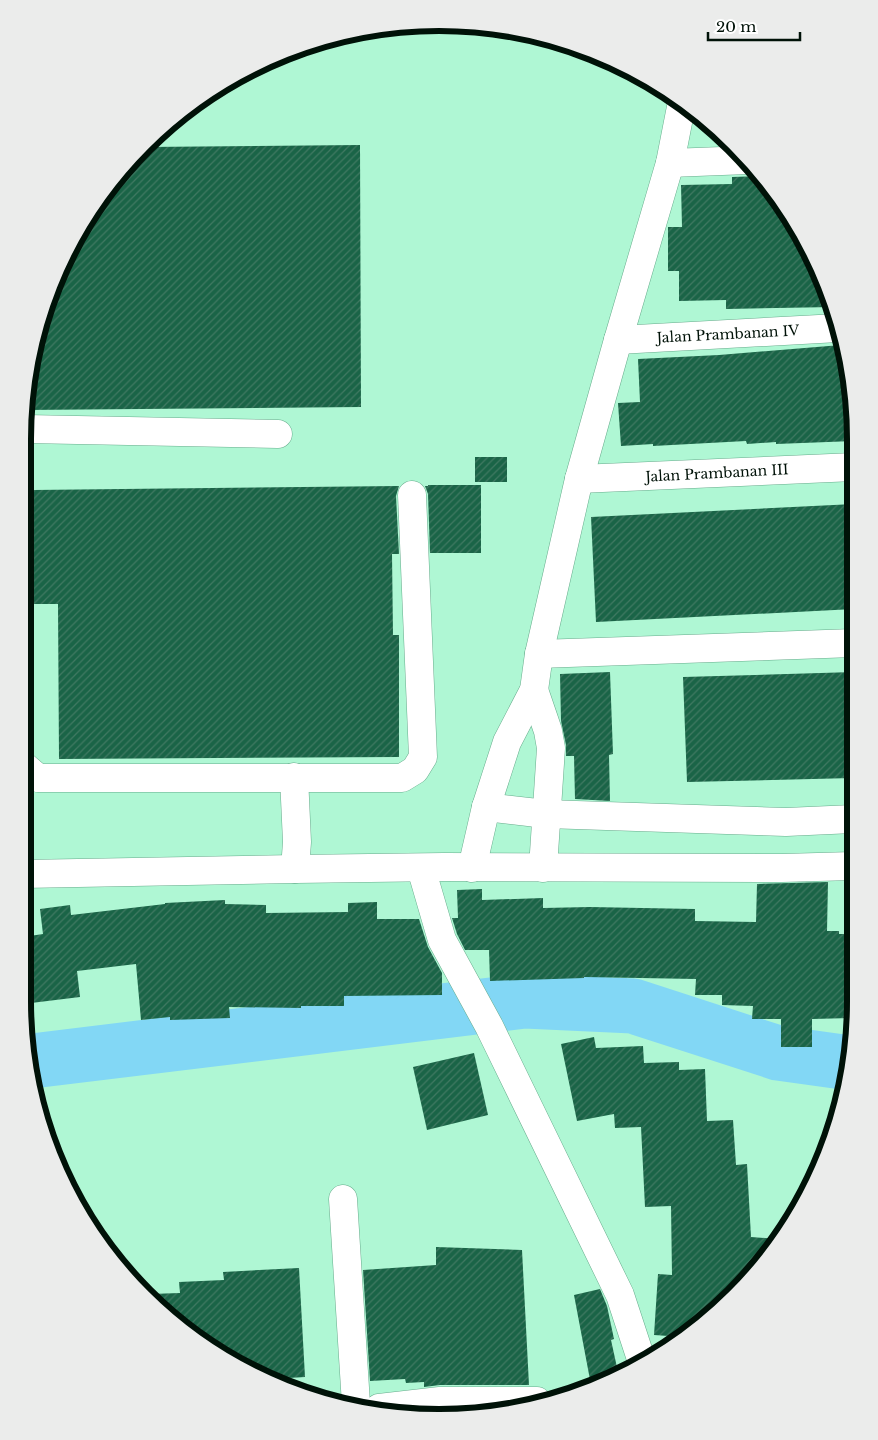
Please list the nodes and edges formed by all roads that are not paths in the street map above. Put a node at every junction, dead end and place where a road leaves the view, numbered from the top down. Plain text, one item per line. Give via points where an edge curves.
1 (680, 111) edge
2 (736, 160) edge
3 (670, 163) junction
4 (832, 328) edge
5 (618, 340) junction
6 (31, 429) edge
7 (278, 434) dead end
8 (847, 467) edge
9 (579, 479) junction
10 (412, 495) dead end
11 (847, 643) edge
12 (539, 654) junction
13 (534, 690) junction
14 (31, 772) edge
15 (294, 777) junction
16 (486, 808) junction
17 (546, 814) junction
18 (847, 820) edge
19 (847, 866) edge
20 (421, 868) junction
21 (472, 868) junction
22 (543, 868) junction
23 (295, 869) junction
24 (31, 874) edge
25 (343, 1199) dead end
26 (640, 1356) edge
27 (356, 1400) edge
28 (519, 1401) edge
29 (396, 1406) edge

1 - 3 street
2 - 3 street
3 - 5 street
4 - 5 street, Jalan Prambanan IV
5 - 9 street
6 - 7 street
8 - 9 street, Jalan Prambanan III
9 - 12 street
10 - 15 street via 423,757 415,770 402,778
11 - 12 street
12 - 13 street
13 - 16 street via 506,742
13 - 17 street via 548,731 550,748
14 - 15 street via 38,778
15 - 23 street
16 - 17 street
16 - 21 street
17 - 18 street via 786,822
17 - 22 street
19 - 22 street
20 - 21 street
20 - 23 street
20 - 26 street via 442,940 489,1026 620,1295
21 - 22 street
23 - 24 street
25 - 27 street
28 - 29 street via 440,1401

